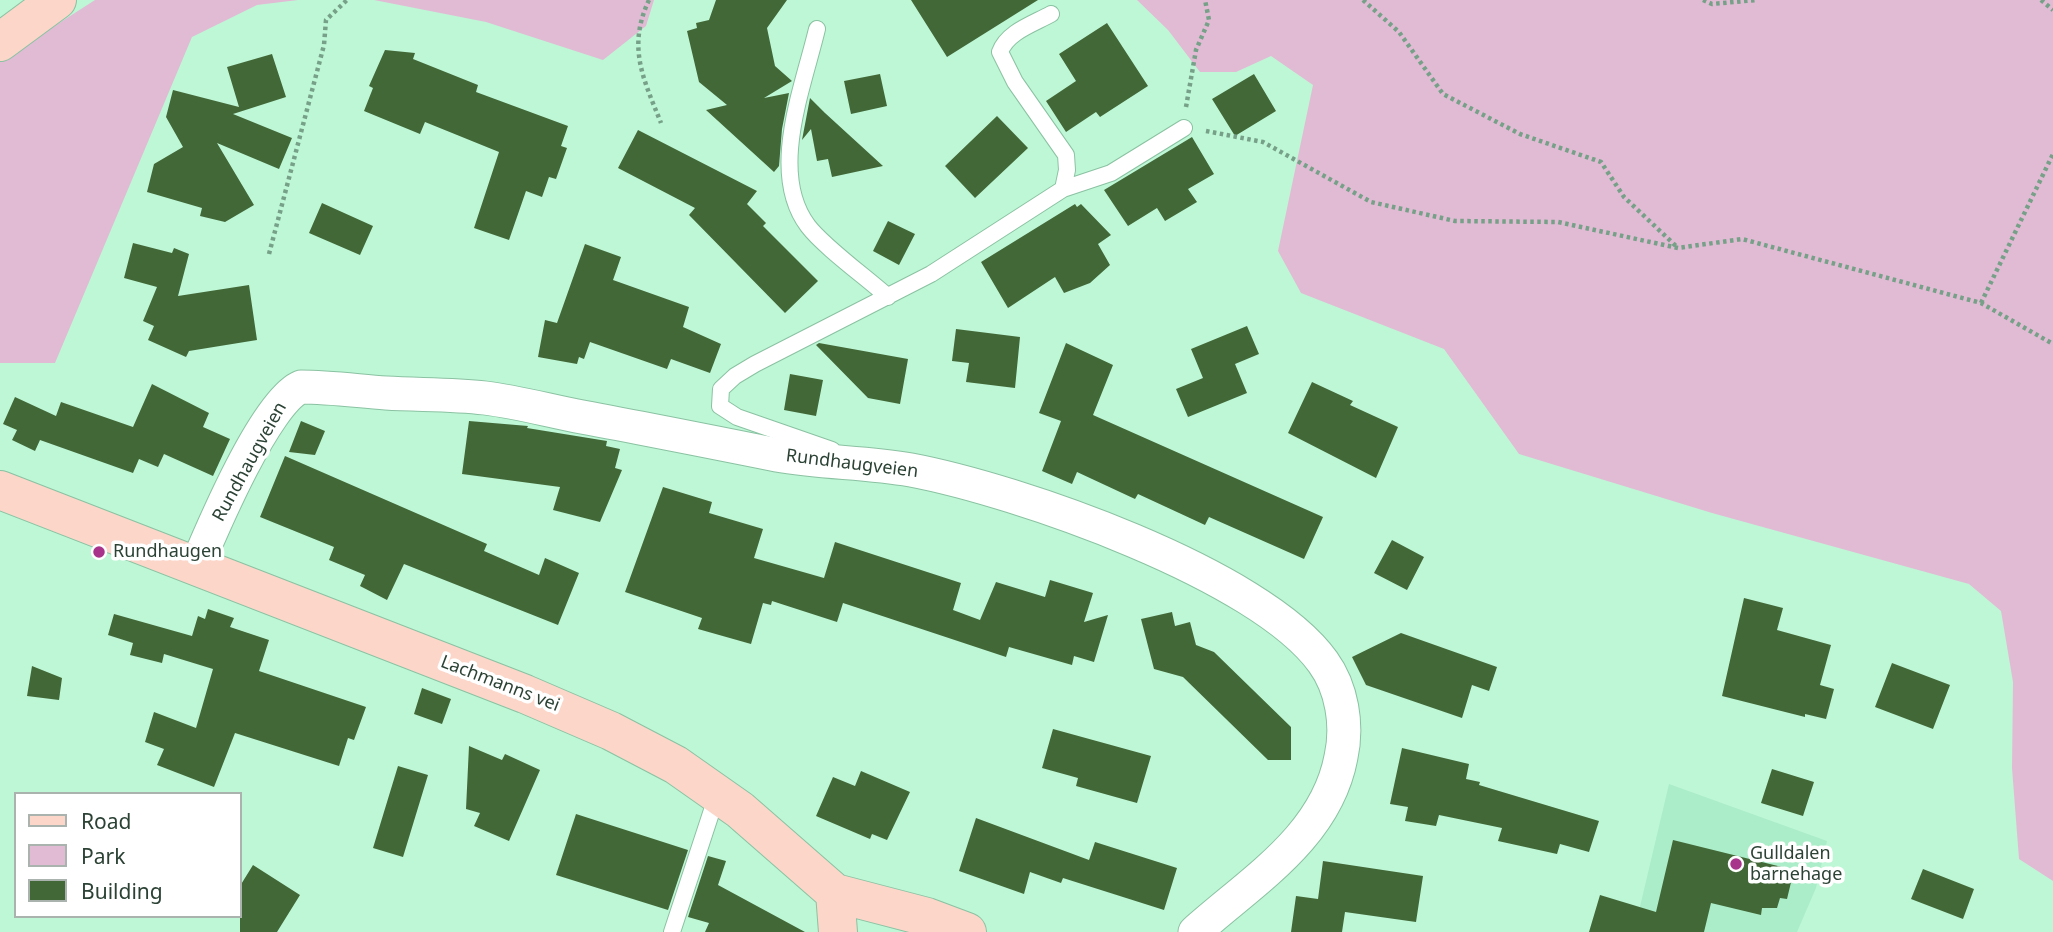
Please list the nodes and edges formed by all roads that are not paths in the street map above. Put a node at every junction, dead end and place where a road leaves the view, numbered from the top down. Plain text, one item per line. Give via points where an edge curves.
1 (57, 0) edge
2 (1051, 14) dead end
3 (817, 29) dead end
4 (0, 42) edge
5 (1184, 128) road end
6 (1063, 189) junction
7 (888, 297) junction
8 (864, 463) junction
9 (0, 490) edge
10 (196, 567) junction
11 (718, 794) junction
12 (835, 893) junction
13 (672, 932) edge
14 (838, 932) edge
15 (967, 932) edge
16 (1195, 932) edge

1 - 4 street
2 - 6 lane via 1015,33 1000,52 1015,82 1066,155
3 - 7 lane via 787,172 794,204 810,228
5 - 6 lane via 1111,173
6 - 7 lane
7 - 8 lane via 755,364 721,389 720,406 737,417
8 - 10 street, Rundhaugveien via 804,460 484,398 301,387 289,392 264,429
8 - 16 street, Rundhaugveien via 1005,493 1173,560 1261,605 1323,661 1341,702 1343,728 1342,755 1322,808 1300,840
9 - 10 street, Lachmanns vei
10 - 11 street, Lachmanns vei via 566,710 644,747
11 - 12 street, Lachmanns vei
11 - 13 lane
12 - 14 street
12 - 15 street, Lachmanns vei

